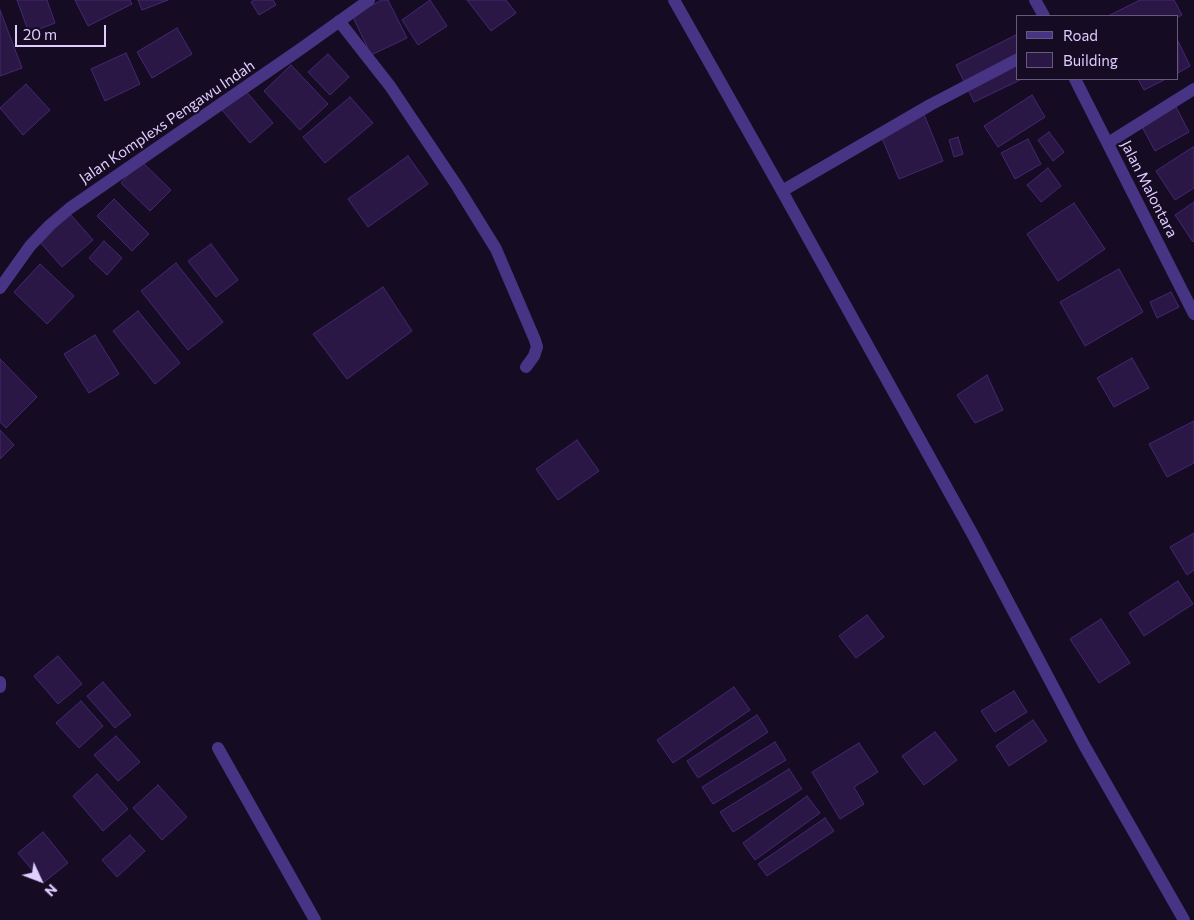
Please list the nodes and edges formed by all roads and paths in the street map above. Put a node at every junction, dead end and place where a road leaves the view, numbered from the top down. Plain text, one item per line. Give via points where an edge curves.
1 (369, 0) edge
2 (674, 0) edge
3 (1035, 0) edge
4 (1043, 15) edge
5 (339, 21) junction
6 (1016, 60) edge
7 (1076, 80) edge
8 (1194, 89) edge
9 (1108, 143) junction
10 (782, 191) junction
11 (0, 288) edge
12 (1194, 314) edge
13 (526, 367) dead end
14 (0, 682) edge
15 (0, 687) edge
16 (218, 748) dead end
17 (315, 920) edge
18 (1184, 920) edge

1 - 5 street, Jalan Komplexs Pengawu Indah
2 - 10 street
3 - 4 street
5 - 11 street, Jalan Komplexs Pengawu Indah via 70,208 30,246
5 - 13 street via 390,86 496,249 537,347
6 - 10 street
7 - 9 street, Jalan Malontara
8 - 9 street
9 - 12 street, Jalan Malontara
10 - 18 street via 973,535 1089,753
14 - 15 street
16 - 17 street

